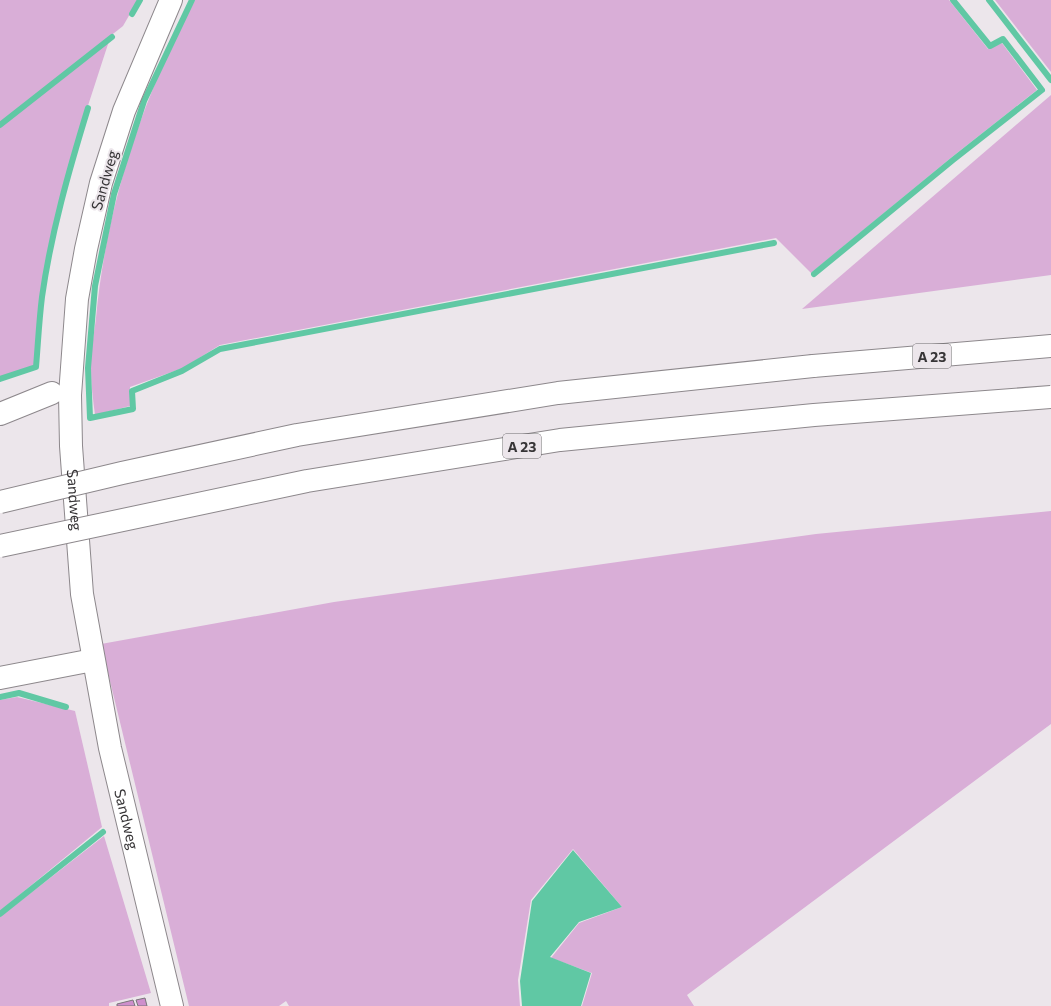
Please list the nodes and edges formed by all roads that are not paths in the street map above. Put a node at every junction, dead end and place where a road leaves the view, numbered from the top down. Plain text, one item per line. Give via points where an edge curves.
1 (170, 0) edge
2 (1051, 346) edge
3 (52, 393) dead end
4 (1051, 397) edge
5 (0, 414) edge
6 (0, 502) edge
7 (0, 546) edge
8 (93, 660) junction
9 (0, 678) edge
10 (172, 1006) edge

1 - 8 main road, Sandweg via 124,111 104,176 77,299 70,394 71,446 82,594
2 - 6 main road, A 23, bridge via 813,366 558,393 297,435
3 - 5 main road
4 - 7 main road, A 23, bridge via 814,415 560,440 307,481
8 - 9 main road
8 - 10 main road, Sandweg via 110,748

